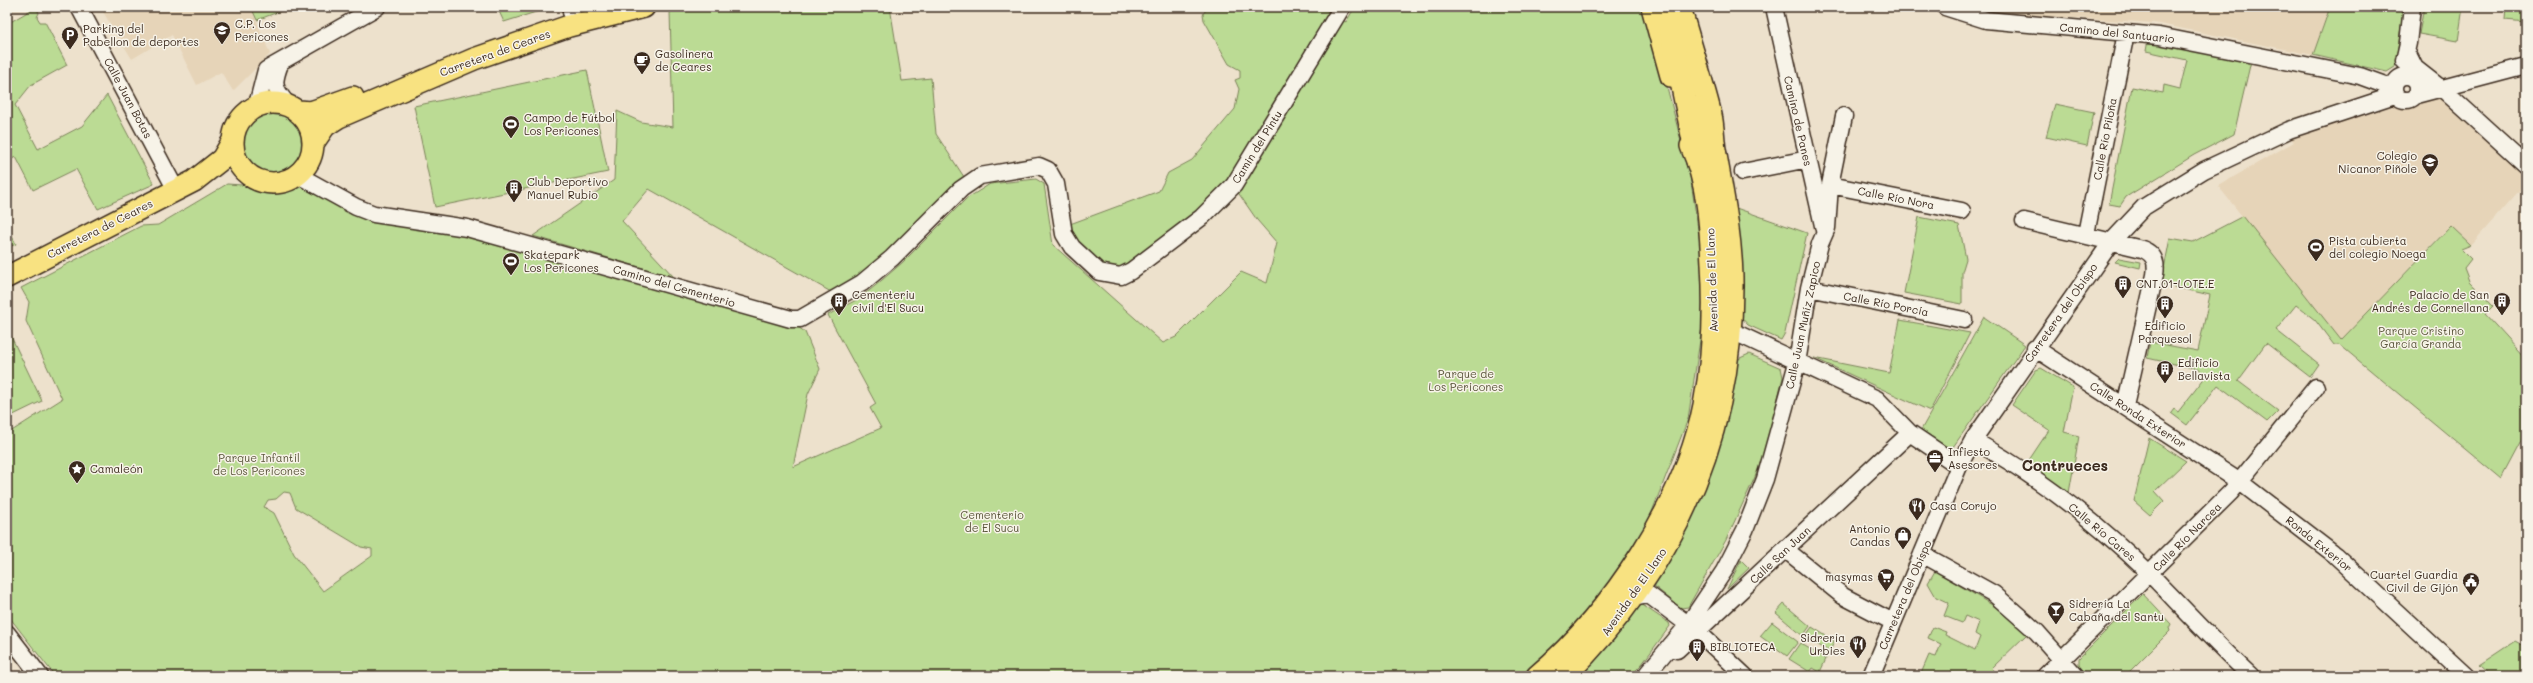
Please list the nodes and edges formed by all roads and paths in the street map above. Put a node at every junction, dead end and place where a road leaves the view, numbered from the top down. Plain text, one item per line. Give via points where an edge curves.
1 (79, 7) edge
2 (377, 7) edge
3 (644, 7) edge
4 (1342, 7) edge
5 (1774, 7) edge
6 (1945, 7) edge
7 (2412, 7) edge
8 (578, 9) edge
9 (1666, 9) edge
10 (2124, 43) dead end
11 (268, 66) junction
12 (2526, 66) edge
13 (2360, 76) junction
14 (2407, 83) junction
15 (2437, 84) junction
16 (257, 105) junction
17 (2362, 106) junction
18 (293, 108) junction
19 (1844, 116) dead end
20 (232, 142) junction
21 (314, 142) junction
22 (1707, 158) junction
23 (1808, 159) junction
24 (2526, 165) edge
25 (1743, 172) dead end
26 (248, 174) junction
27 (301, 176) junction
28 (185, 185) junction
29 (1830, 185) junction
30 (1962, 211) dead end
31 (2024, 221) dead end
32 (1825, 234) junction
33 (2086, 234) junction
34 (2112, 241) junction
35 (7, 277) edge
36 (1809, 288) junction
37 (800, 319) joint
38 (1964, 320) dead end
39 (1730, 330) junction
40 (2036, 348) junction
41 (1797, 363) junction
42 (2316, 386) dead end
43 (2125, 406) junction
44 (1910, 433) junction
45 (1973, 440) junction
46 (1959, 466) junction
47 (2240, 482) junction
48 (1786, 550) junction
49 (1922, 554) junction
50 (2150, 574) junction
51 (1637, 589) junction
52 (1709, 593) junction
53 (1722, 610) junction
54 (1893, 622) junction
55 (1693, 629) junction
56 (7, 633) edge
57 (2061, 660) junction
58 (40, 676) edge
59 (1537, 676) edge
60 (1565, 676) edge
61 (1646, 676) edge
62 (1745, 676) edge
63 (1871, 676) edge
64 (2045, 676) edge
65 (2076, 676) edge
66 (2251, 676) edge
67 (2466, 676) edge

1 - 28 street, Calle Juan Botas
2 - 11 street
3 - 21 main road, Carretera de Ceares via 569,26 474,59 339,117 326,126
4 - 37 street, Camin del Pintu via 1234,185 1202,217 1131,271 1121,276 1099,272 1072,246 1064,234 1056,184 1048,170 1039,166 980,176 961,189 892,258 862,283
5 - 23 street, Camino de Panes
6 - 13 street, Camino del Santuario via 1986,20 2159,36
7 - 14 street via 2407,52
8 - 18 main road, Carretera de Ceares via 466,46 333,106 311,112
9 - 22 highway
10 - 33 street, Calle Río Piloña
11 - 16 street
11 - 18 street via 275,86
12 - 15 street, Carretera del Obispo
13 - 14 street, Camino del Santuario
13 - 17 street via 2367,84 2368,93
14 - 15 street, Carretera del Obispo
14 - 15 street
14 - 17 street, Carretera del Obispo
15 - 24 street
16 - 18 main road via 273,102
16 - 20 main road via 238,122
17 - 34 street, Carretera del Obispo via 2289,130 2204,170 2144,207
18 - 21 main road via 312,130
19 - 29 street, Calle Juan Muñíz Zapico
20 - 26 main road via 236,158
20 - 28 main road, Carretera de Ceares via 222,159
21 - 27 main road via 312,154
22 - 39 main road, Avenida de El Llano via 1728,221 1732,275
22 - 51 main road, Avenida de El Llano via 1714,336 1704,406 1694,443
23 - 25 street
23 - 32 street, Camino de Panes
26 - 27 main road via 263,182 275,183
26 - 28 main road, Carretera de Ceares via 219,175
27 - 37 street, Camino del Cementerio via 356,207 374,214 467,228 721,300 791,319
28 - 35 main road, Carretera de Ceares
29 - 30 street, Calle Río Nora
29 - 32 street, Calle Juan Muñíz Zapico
31 - 33 street
32 - 36 street, Calle Juan Muñíz Zapico
33 - 34 street
34 - 40 street, Carretera del Obispo
34 - 43 street via 2147,251 2156,262
36 - 38 street, Calle Río Porcía
36 - 41 street, Calle Juan Muñíz Zapico
39 - 41 street
39 - 51 main road, Avenida de El Llano via 1725,375 1708,448 1690,498 1667,546
40 - 43 street, Calle Ronda Exterior
40 - 45 street, Carretera del Obispo
41 - 44 street via 1877,399
41 - 52 street, Calle Juan Muñíz Zapico via 1765,479 1745,530
42 - 47 street, Calle Río Narcea
43 - 47 street, Calle Ronda Exterior
44 - 46 street
44 - 48 street, Calle San Juan
45 - 46 street, Carretera del Obispo
45 - 50 street, Calle Río Cares via 2052,492 2097,526
46 - 49 street, Carretera del Obispo
47 - 50 street, Calle Río Narcea
47 - 67 street, Ronda Exterior via 2335,555
48 - 53 street, Calle San Juan
48 - 54 street via 1815,576 1843,596
49 - 54 street, Carretera del Obispo
49 - 57 street via 1994,594 2037,632
50 - 57 street, Calle Río Narcea
50 - 66 street, Calle Río Cares
51 - 55 street
51 - 59 main road, Avenida de El Llano via 1589,625
51 - 60 main road, Avenida de El Llano via 1600,640
52 - 53 street via 1710,602
52 - 55 street, Calle Juan Muñíz Zapico
53 - 55 street, Calle San Juan
54 - 63 street, Carretera del Obispo
55 - 61 street, Calle San Juan
55 - 62 street
56 - 58 street
57 - 64 street, Calle Río Narcea
57 - 65 street

